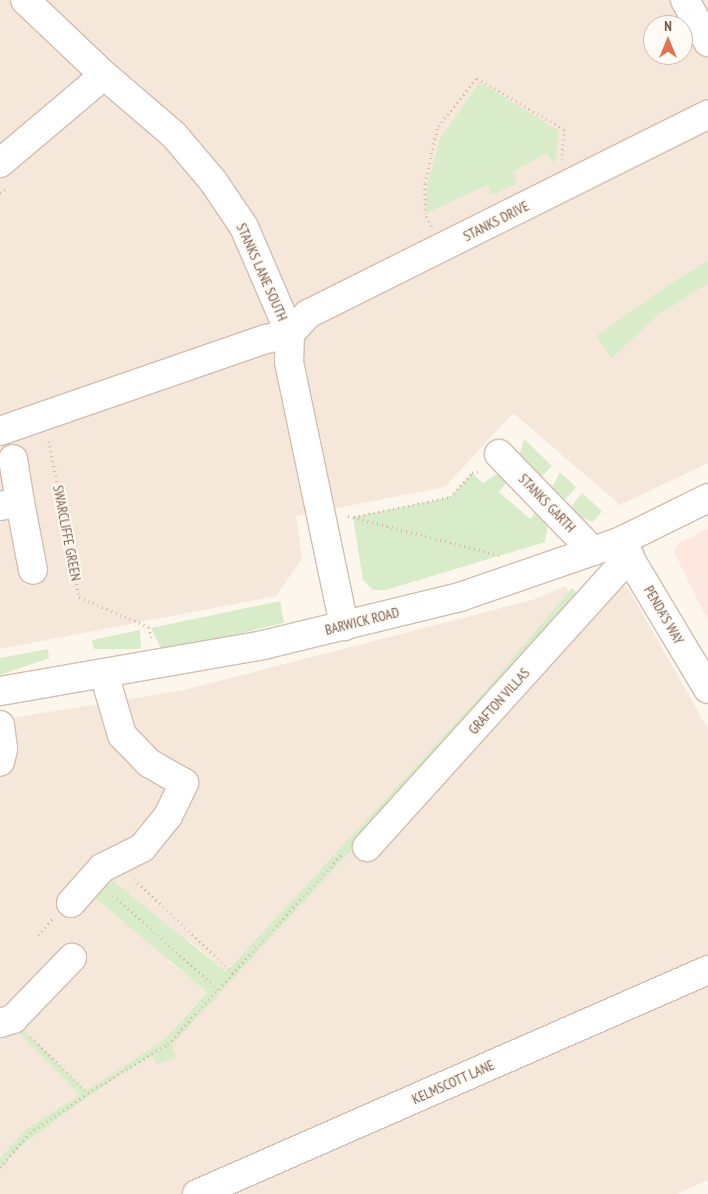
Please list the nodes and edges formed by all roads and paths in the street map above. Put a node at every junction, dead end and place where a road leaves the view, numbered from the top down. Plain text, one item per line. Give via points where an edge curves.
1 (25, 0) edge
2 (685, 0) edge
3 (708, 42) edge
4 (104, 75) junction
5 (708, 115) edge
6 (0, 163) edge
7 (561, 189) junction
8 (442, 249) junction
9 (290, 334) junction
10 (44, 416) junction
11 (0, 431) edge
12 (498, 455) joint
13 (13, 459) dead end
14 (708, 498) edge
15 (10, 504) edge
16 (321, 508) junction
17 (354, 517) junction
18 (625, 549) junction
19 (593, 551) junction
20 (501, 556) dead end
21 (33, 570) dead end
22 (344, 626) junction
23 (156, 664) junction
24 (104, 674) junction
25 (708, 689) edge
26 (0, 691) edge
27 (0, 725) edge
28 (0, 762) edge
29 (356, 849) joint
30 (105, 870) junction
31 (71, 903) dead end
32 (63, 970) dead end
33 (708, 970) edge
34 (234, 974) junction
35 (219, 990) junction
36 (7, 1021) edge
37 (88, 1093) junction
38 (0, 1167) edge
39 (197, 1194) edge

1 - 4 street, STANKS LANE SOUTH
2 - 3 street
4 - 6 street
4 - 9 street, STANKS LANE SOUTH via 174,135 213,181 244,227
5 - 7 street, STANKS DRIVE
7 - 8 street, STANKS DRIVE
7 - 8 path via 564,129 477,78 438,126 425,183 425,214
8 - 9 street, STANKS DRIVE via 308,314
9 - 10 street via 266,338
9 - 16 street, STANKS LANE SOUTH via 289,362
10 - 11 street
10 - 23 path, SWARCLIFFE GREEN via 79,597 149,627
12 - 17 path via 472,473 450,497
12 - 19 street, STANKS GARTH
13 - 15 street
14 - 18 street, BARWICK ROAD
15 - 21 street
16 - 17 path
16 - 22 street, STANKS LANE SOUTH
17 - 20 path
18 - 19 street, BARWICK ROAD
18 - 25 street, PENDA'S WAY
18 - 29 street, GRAFTON VILLAS
19 - 22 street, BARWICK ROAD via 460,597
22 - 23 street, BARWICK ROAD via 263,645
23 - 24 street, BARWICK ROAD
24 - 26 street, BARWICK ROAD
24 - 30 street via 122,734 149,763 184,783 168,816 142,848
27 - 28 street via 3,749
29 - 34 path
30 - 31 street
30 - 34 path
30 - 35 path
32 - 36 street
33 - 39 street, KELMSCOTT LANE
34 - 35 path
35 - 37 path via 168,1044
36 - 37 path
37 - 38 path via 30,1133

